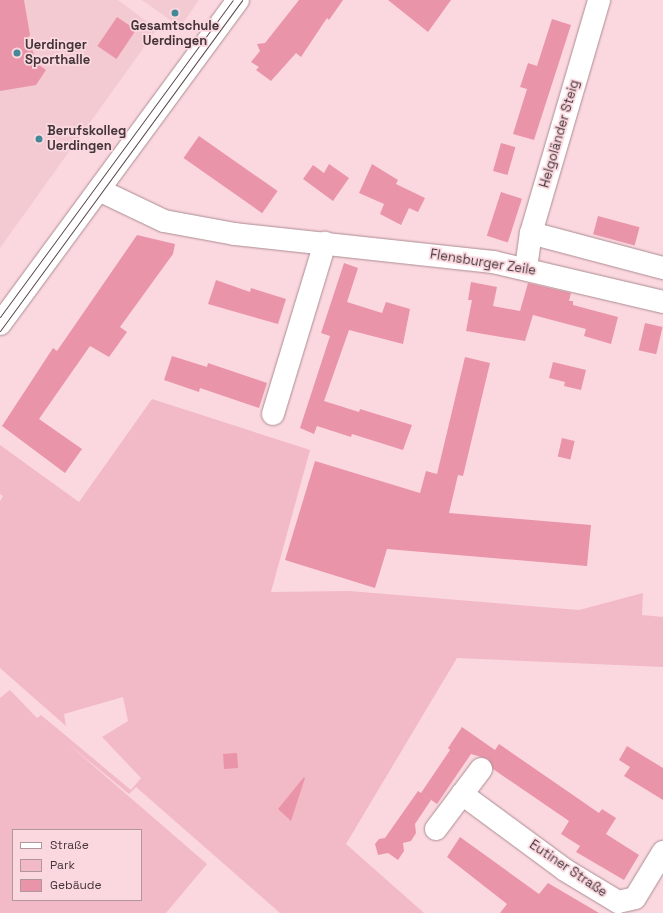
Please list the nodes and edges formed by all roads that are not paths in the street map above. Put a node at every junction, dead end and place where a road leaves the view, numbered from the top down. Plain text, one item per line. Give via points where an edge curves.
1 (238, 0) edge
2 (599, 0) edge
3 (99, 190) junction
4 (531, 233) junction
5 (324, 243) junction
6 (526, 268) junction
7 (663, 268) edge
8 (663, 302) edge
9 (0, 324) edge
10 (273, 414) dead end
11 (481, 769) dead end
12 (462, 794) junction
13 (436, 829) dead end
14 (663, 852) edge

1 - 3 street
2 - 4 street, Helgoländer Steig
3 - 5 street, Flensburger Zeile via 164,221 235,234
3 - 9 street
4 - 6 street, Helgoländer Steig
4 - 7 street
5 - 6 street, Flensburger Zeile
5 - 10 street
6 - 8 street, Flensburger Zeile
11 - 12 street
12 - 13 street
12 - 14 street, Eutiner Straße via 565,870 618,902 634,898

